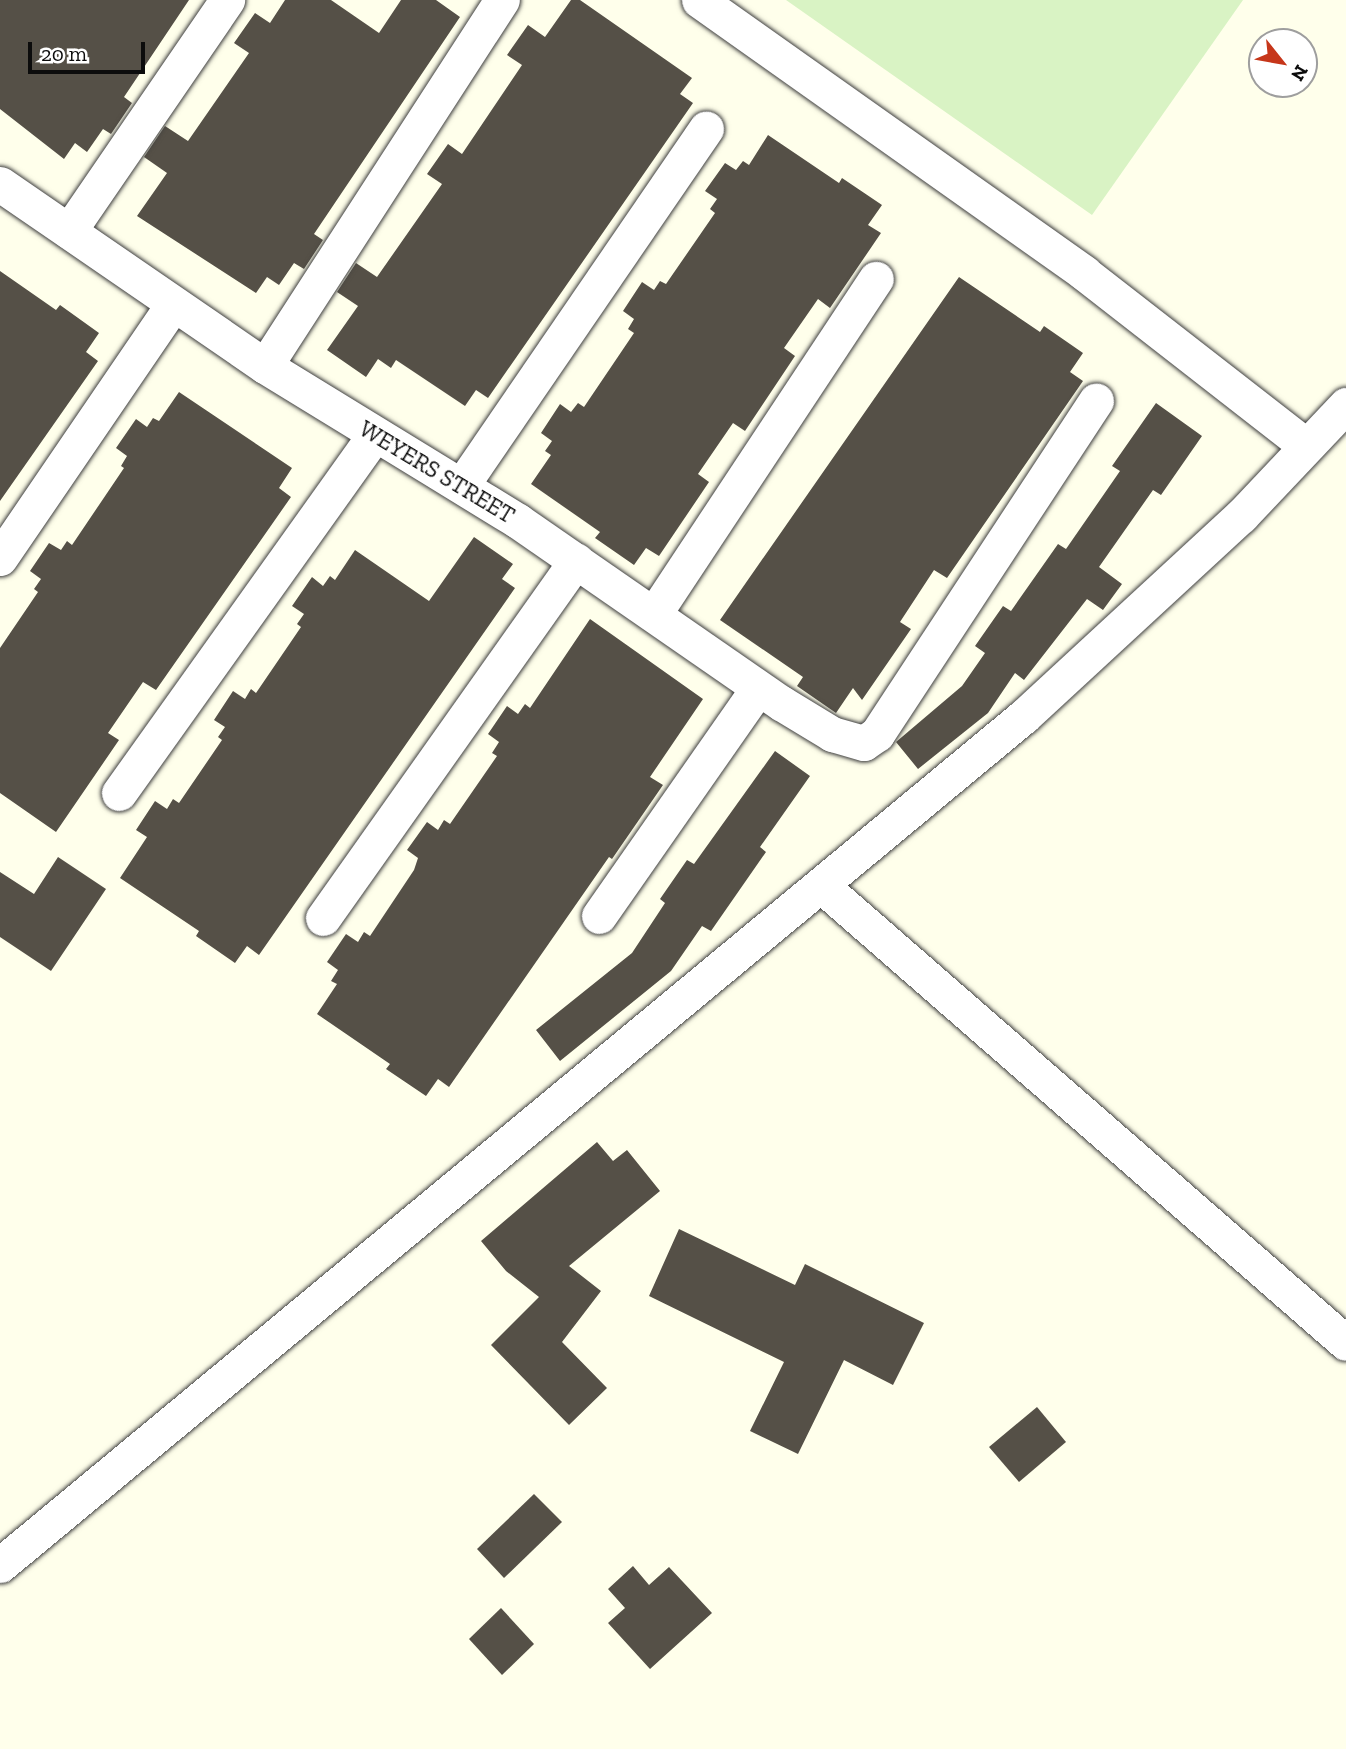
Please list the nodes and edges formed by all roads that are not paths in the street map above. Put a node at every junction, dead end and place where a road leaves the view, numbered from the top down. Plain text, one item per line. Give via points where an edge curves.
1 (227, 0) edge
2 (502, 0) edge
3 (699, 0) edge
4 (706, 128) dead end
5 (0, 184) edge
6 (69, 231) junction
7 (876, 279) dead end
8 (173, 304) junction
9 (265, 366) junction
10 (1097, 401) dead end
11 (1346, 405) edge
12 (374, 435) junction
13 (1306, 446) junction
14 (462, 485) junction
15 (0, 558) edge
16 (576, 561) junction
17 (653, 614) junction
18 (758, 688) junction
19 (119, 793) dead end
20 (822, 886) junction
21 (599, 916) dead end
22 (323, 918) dead end
23 (1346, 1343) edge
24 (0, 1565) edge

1 - 6 street
2 - 9 street
3 - 13 street via 1084,273
4 - 14 street
5 - 6 street, WEYERS STREET
6 - 8 street, WEYERS STREET
7 - 17 street
8 - 9 street, WEYERS STREET
8 - 15 street
9 - 12 street, WEYERS STREET
10 - 18 street, WEYERS STREET via 877,734 864,743 832,734
11 - 13 street
12 - 14 street, WEYERS STREET
12 - 19 street
13 - 20 street via 1241,516 1023,717
14 - 16 street, WEYERS STREET
16 - 17 street, WEYERS STREET
16 - 22 street
17 - 18 street, WEYERS STREET
18 - 21 street
20 - 23 street
20 - 24 street

